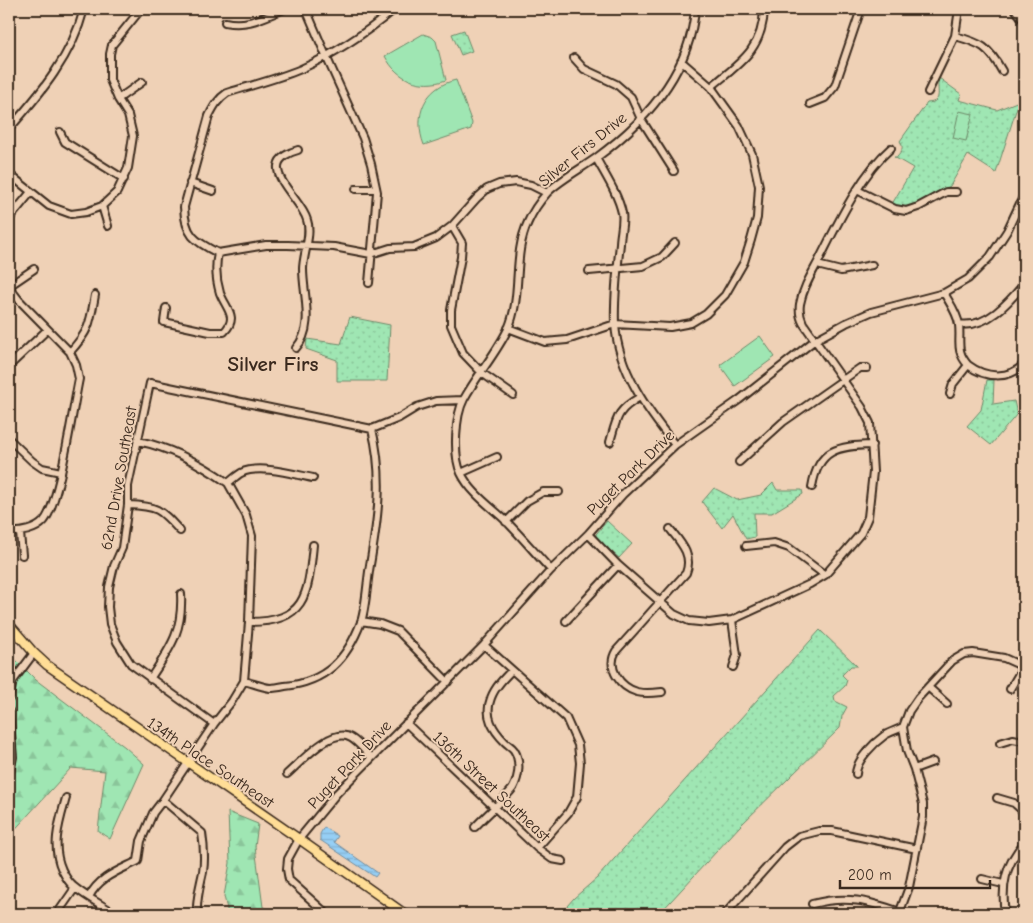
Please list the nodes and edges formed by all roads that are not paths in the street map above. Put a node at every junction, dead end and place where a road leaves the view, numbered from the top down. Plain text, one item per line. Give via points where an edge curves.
1 (84, 9) edge
2 (141, 9) edge
3 (284, 9) edge
4 (306, 9) edge
5 (395, 9) edge
6 (695, 9) edge
7 (764, 9) edge
8 (861, 9) edge
9 (959, 9) edge
10 (1015, 9) edge
11 (1024, 21) edge
12 (225, 22) dead end
13 (954, 36) junction
14 (326, 56) junction
15 (574, 58) dead end
16 (681, 62) junction
17 (1002, 71) dead end
18 (142, 82) dead end
19 (711, 87) junction
20 (928, 92) dead end
21 (118, 99) junction
22 (810, 104) dead end
23 (641, 119) junction
24 (9, 129) edge
25 (60, 132) dead end
26 (891, 148) dead end
27 (298, 150) dead end
28 (596, 158) junction
29 (674, 171) dead end
30 (9, 174) edge
31 (124, 179) junction
32 (190, 183) junction
33 (376, 188) junction
34 (356, 189) dead end
35 (857, 190) junction
36 (213, 191) dead end
37 (31, 192) junction
38 (956, 192) dead end
39 (547, 193) junction
40 (1024, 195) edge
41 (102, 206) junction
42 (9, 219) edge
43 (108, 226) dead end
44 (452, 226) junction
45 (675, 243) dead end
46 (306, 245) junction
47 (218, 253) junction
48 (371, 254) junction
49 (817, 265) junction
50 (872, 265) dead end
51 (34, 269) dead end
52 (618, 269) junction
53 (589, 271) dead end
54 (369, 283) dead end
55 (1024, 284) edge
56 (9, 286) edge
57 (944, 292) junction
58 (95, 294) dead end
59 (166, 308) dead end
60 (615, 324) junction
61 (959, 324) junction
62 (508, 328) junction
63 (47, 330) junction
64 (815, 340) junction
65 (296, 348) dead end
66 (70, 352) junction
67 (1024, 364) edge
68 (9, 366) edge
69 (968, 366) junction
70 (867, 368) dead end
71 (482, 373) junction
72 (843, 380) junction
73 (950, 394) dead end
74 (513, 396) dead end
75 (640, 397) junction
76 (463, 400) junction
77 (372, 429) junction
78 (9, 439) edge
79 (138, 442) junction
80 (610, 442) dead end
81 (872, 444) junction
82 (675, 445) junction
83 (497, 457) dead end
84 (739, 462) dead end
85 (60, 472) junction
86 (461, 473) junction
87 (313, 478) dead end
88 (228, 483) junction
89 (812, 487) dead end
90 (559, 492) dead end
91 (128, 504) junction
92 (506, 522) junction
93 (670, 529) dead end
94 (180, 531) dead end
95 (9, 532) edge
96 (20, 533) junction
97 (588, 534) junction
98 (312, 545) dead end
99 (746, 546) dead end
100 (22, 555) dead end
101 (618, 565) junction
102 (551, 570) junction
103 (825, 575) junction
104 (181, 594) dead end
105 (661, 602) junction
106 (732, 620) junction
107 (361, 621) junction
108 (566, 621) dead end
109 (249, 622) junction
110 (9, 624) edge
111 (484, 645) junction
112 (34, 654) junction
113 (733, 666) dead end
114 (1024, 667) edge
115 (512, 670) junction
116 (150, 679) junction
117 (244, 681) junction
118 (448, 682) junction
119 (928, 687) junction
120 (1010, 689) dead end
121 (662, 692) dead end
122 (9, 699) edge
123 (947, 704) dead end
124 (9, 711) edge
125 (406, 723) junction
126 (214, 724) junction
127 (903, 727) junction
128 (1024, 741) edge
129 (1000, 743) dead end
130 (371, 757) junction
131 (188, 762) junction
132 (933, 762) dead end
133 (914, 769) junction
134 (287, 774) dead end
135 (856, 774) dead end
136 (9, 778) edge
137 (66, 798) dead end
138 (997, 798) dead end
139 (164, 800) junction
140 (493, 808) junction
141 (1024, 812) edge
142 (475, 827) dead end
143 (299, 838) junction
144 (1024, 843) edge
145 (537, 848) junction
146 (917, 849) junction
147 (563, 861) dead end
148 (982, 879) dead end
149 (1003, 884) junction
150 (75, 888) junction
151 (89, 897) junction
152 (812, 904) dead end
153 (900, 913) edge
154 (56, 914) edge
155 (116, 914) edge
156 (197, 914) edge
157 (326, 914) edge
158 (405, 914) edge
159 (725, 914) edge
160 (1005, 914) edge

1 - 24 street via 58,69
2 - 21 street via 112,45 110,80
3 - 12 street via 250,23
4 - 14 street
5 - 14 street
6 - 16 street, Silver Firs Drive
7 - 19 street via 762,29 748,56
8 - 22 street via 835,86 825,98
9 - 13 street
10 - 11 street
13 - 17 street via 972,40 985,48
13 - 20 street
14 - 32 street via 300,69 220,98 209,116
14 - 33 street via 364,138
15 - 23 street via 584,69 616,84 631,97
16 - 19 street
16 - 23 street, Silver Firs Drive via 655,105
18 - 21 street
19 - 60 street via 739,126 752,154 759,186 757,218 744,262 725,295 706,314 691,323 670,327
21 - 31 street via 128,115 133,136
23 - 28 street, Silver Firs Drive
23 - 29 street
25 - 31 street via 65,142
26 - 35 street
27 - 46 street via 281,159 278,166 279,175 308,221
28 - 39 street, Silver Firs Drive
28 - 52 street via 622,214
30 - 37 street
31 - 41 street via 118,192
32 - 36 street
32 - 47 street via 184,207 187,228 192,238
33 - 34 street
33 - 48 street
35 - 38 street via 906,212 946,192
35 - 49 street
37 - 41 street via 49,206 71,214
37 - 42 street
39 - 44 street via 516,182 499,184 487,189
39 - 62 street, Silver Firs Drive via 528,222 519,251 516,303
40 - 57 street, Puget Park Drive via 990,257 968,279
41 - 43 street
44 - 48 street via 436,238 414,246
44 - 71 street via 462,243 451,325 463,353
45 - 52 street via 662,257 643,266
46 - 47 street via 266,245
46 - 48 street
46 - 65 street via 303,269 307,314 303,340
47 - 59 street via 216,274 220,294 231,317 230,326 224,332 210,332 164,322
48 - 54 street
49 - 50 street via 841,271
49 - 64 street via 805,286 800,305 800,316
51 - 56 street
52 - 53 street
52 - 60 street
55 - 61 street via 1004,305 978,324
56 - 63 street
57 - 61 street
57 - 64 street, Puget Park Drive via 871,312
58 - 66 street via 86,334
60 - 62 street via 567,340 545,342
60 - 75 street via 620,351
61 - 69 street via 958,345
62 - 71 street, Silver Firs Drive
63 - 66 street
63 - 68 street
64 - 72 street
64 - 82 street, Puget Park Drive
66 - 85 street via 79,378
67 - 69 street via 1004,376 977,372
69 - 73 street via 953,384
70 - 72 street via 860,368
71 - 74 street
71 - 76 street, Silver Firs Drive
72 - 81 street via 862,406 870,424
72 - 84 street via 783,422
75 - 80 street via 620,412
75 - 82 street
76 - 77 street via 436,401 417,407
76 - 86 street, Silver Firs Drive via 457,436
77 - 79 street, 62nd Drive Southeast via 150,383
77 - 107 street via 380,503
78 - 85 street via 42,468
79 - 88 street via 183,455
79 - 91 street, 62nd Drive Southeast via 128,486
81 - 89 street via 847,446 830,453 819,462
81 - 103 street via 873,472 868,517 861,533
82 - 97 street, Puget Park Drive via 623,494
83 - 86 street
85 - 96 street via 52,509 44,521
86 - 92 street, Silver Firs Drive via 472,489
87 - 88 street via 255,470 241,473
88 - 109 street via 246,514 252,536
90 - 92 street via 543,492 527,501
91 - 94 street via 148,505 163,512
91 - 116 street, 62nd Drive Southeast via 122,548 109,586 110,624 131,664
92 - 102 street, Silver Firs Drive
93 - 105 street via 687,552 689,567
95 - 96 street
96 - 100 street
97 - 101 street
97 - 102 street, Puget Park Drive
98 - 109 street via 309,584 298,607 289,616 274,621
99 - 103 street via 774,543 789,548
101 - 105 street
101 - 108 street
102 - 111 street, Puget Park Drive
103 - 106 street
104 - 116 street via 178,631
105 - 106 street via 674,614 689,621
105 - 121 street via 616,651 612,666 615,676 636,692
106 - 113 street via 737,656
107 - 117 street via 349,649 321,676 302,685 270,688
107 - 118 street via 398,631
109 - 117 street
110 - 112 main road, 134th Place Southeast
111 - 115 street
111 - 118 street, Puget Park Drive
112 - 122 street via 13,681
112 - 131 main road, 134th Place Southeast
114 - 119 street via 1004,658 964,654 952,661
114 - 120 street
115 - 140 street via 495,690 488,708 491,725 514,750 518,770 512,788
115 - 145 street via 566,718 578,745 577,797 568,813
116 - 126 street, 62nd Drive Southeast
117 - 126 street
118 - 125 street, Puget Park Drive
119 - 123 street
119 - 127 street via 909,711
124 - 136 street via 13,757
125 - 130 street, Puget Park Drive
125 - 140 street, 136th Street Southeast
126 - 131 street
127 - 133 street
127 - 135 street via 885,735 867,751 856,767
128 - 129 street via 1013,739
130 - 134 street via 351,738 342,735 329,738
130 - 143 street, Puget Park Drive
131 - 139 street
131 - 143 main road, 134th Place Southeast
132 - 133 street
133 - 146 street via 923,804
137 - 150 street via 56,851 66,877
138 - 141 street via 1014,803
139 - 151 street via 146,827 138,861 104,878
139 - 156 street via 202,833 205,850
140 - 142 street
140 - 145 street, 136th Street Southeast
143 - 157 street, Puget Park Drive via 288,859 289,880
143 - 158 main road, 134th Place Southeast
144 - 149 street via 1012,860
145 - 147 street, 136th Street Southeast via 552,859
146 - 153 street
146 - 159 street via 832,831 799,836 785,847
148 - 149 street
149 - 160 street
150 - 151 street
150 - 154 street
151 - 155 street
152 - 153 street via 849,899

